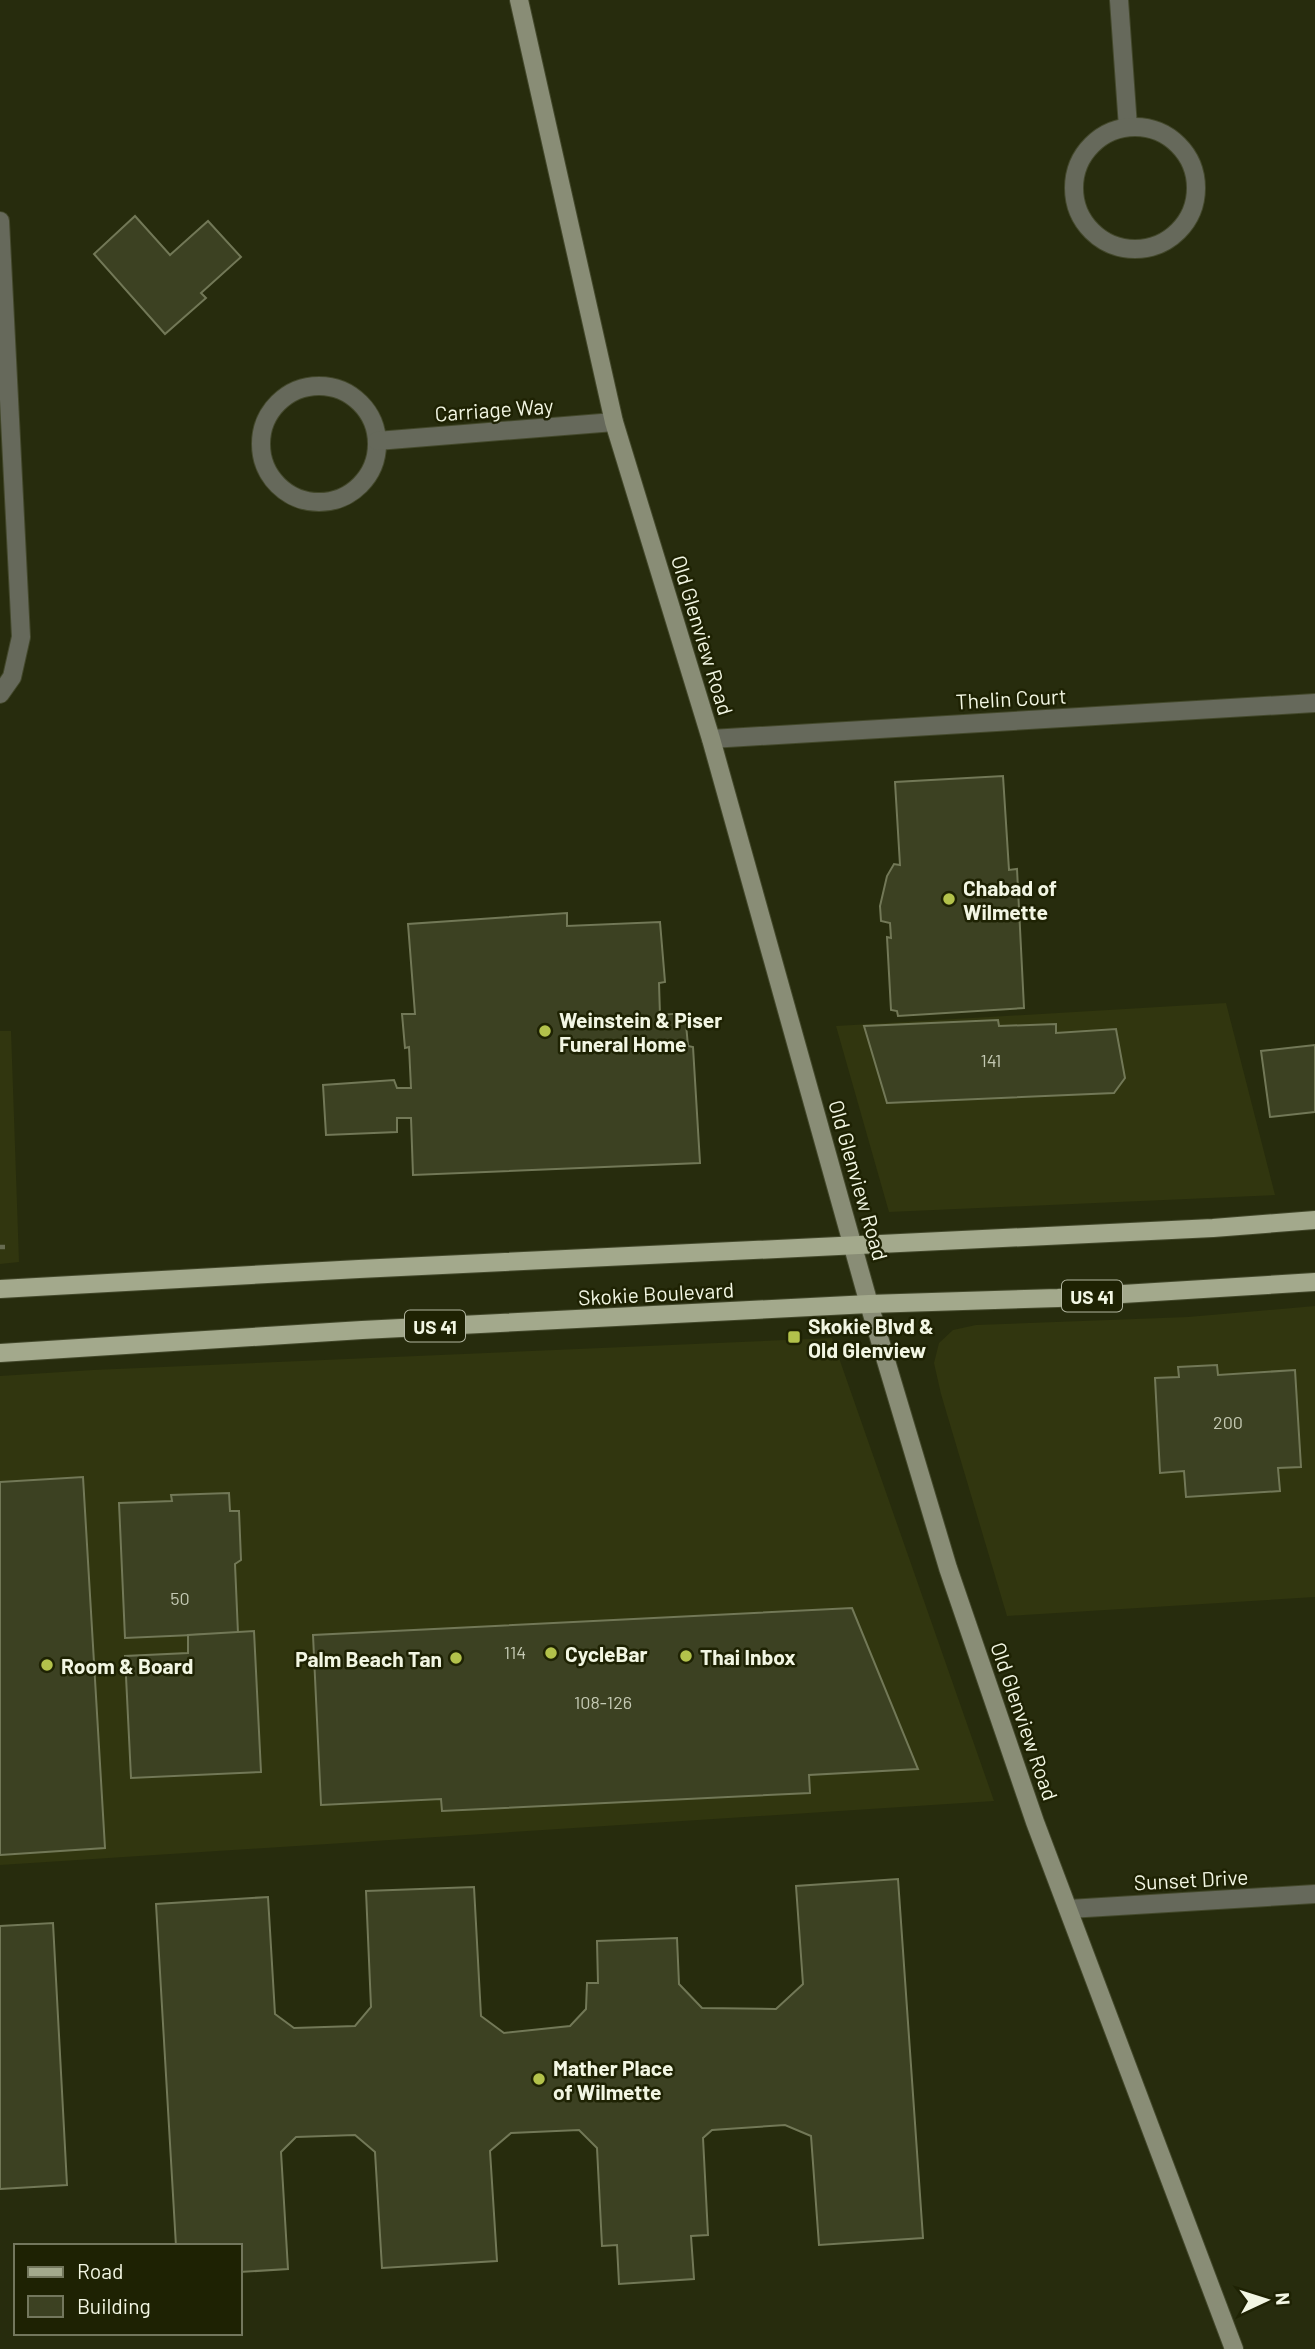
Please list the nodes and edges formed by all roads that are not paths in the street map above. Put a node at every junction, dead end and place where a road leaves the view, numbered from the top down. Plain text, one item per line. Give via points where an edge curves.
1 (519, 0) edge
2 (1119, 0) edge
3 (1128, 127) junction
4 (0, 221) edge
5 (614, 422) junction
6 (377, 440) junction
7 (0, 694) edge
8 (1315, 703) edge
9 (711, 739) junction
10 (1315, 1220) edge
11 (853, 1245) junction
12 (1315, 1282) edge
13 (0, 1289) edge
14 (869, 1304) junction
15 (0, 1353) edge
16 (1315, 1894) edge
17 (1069, 1909) junction
18 (1234, 2349) edge

1 - 5 street, Old Glenview Road
2 - 3 street
3 - 3 street via 1168,137 1183,151 1196,190 1181,229 1144,249 1106,243 1091,231 1074,197 1075,177 1094,143 1109,132
4 - 7 street via 21,637 12,677
5 - 6 street, Carriage Way
5 - 9 street, Old Glenview Road
6 - 6 street via 375,460 355,491 319,503 301,500 271,478 260,442 274,405 309,386 347,392 373,421
8 - 9 street, Thelin Court
9 - 11 street, Old Glenview Road
10 - 11 main road, Skokie Boulevard
11 - 13 main road, Skokie Boulevard
11 - 14 street, Old Glenview Road
12 - 14 main road, Skokie Boulevard / US 41
14 - 15 main road, Skokie Boulevard / US 41
14 - 17 street, Old Glenview Road via 948,1568
16 - 17 street, Sunset Drive
17 - 18 street, Old Glenview Road

